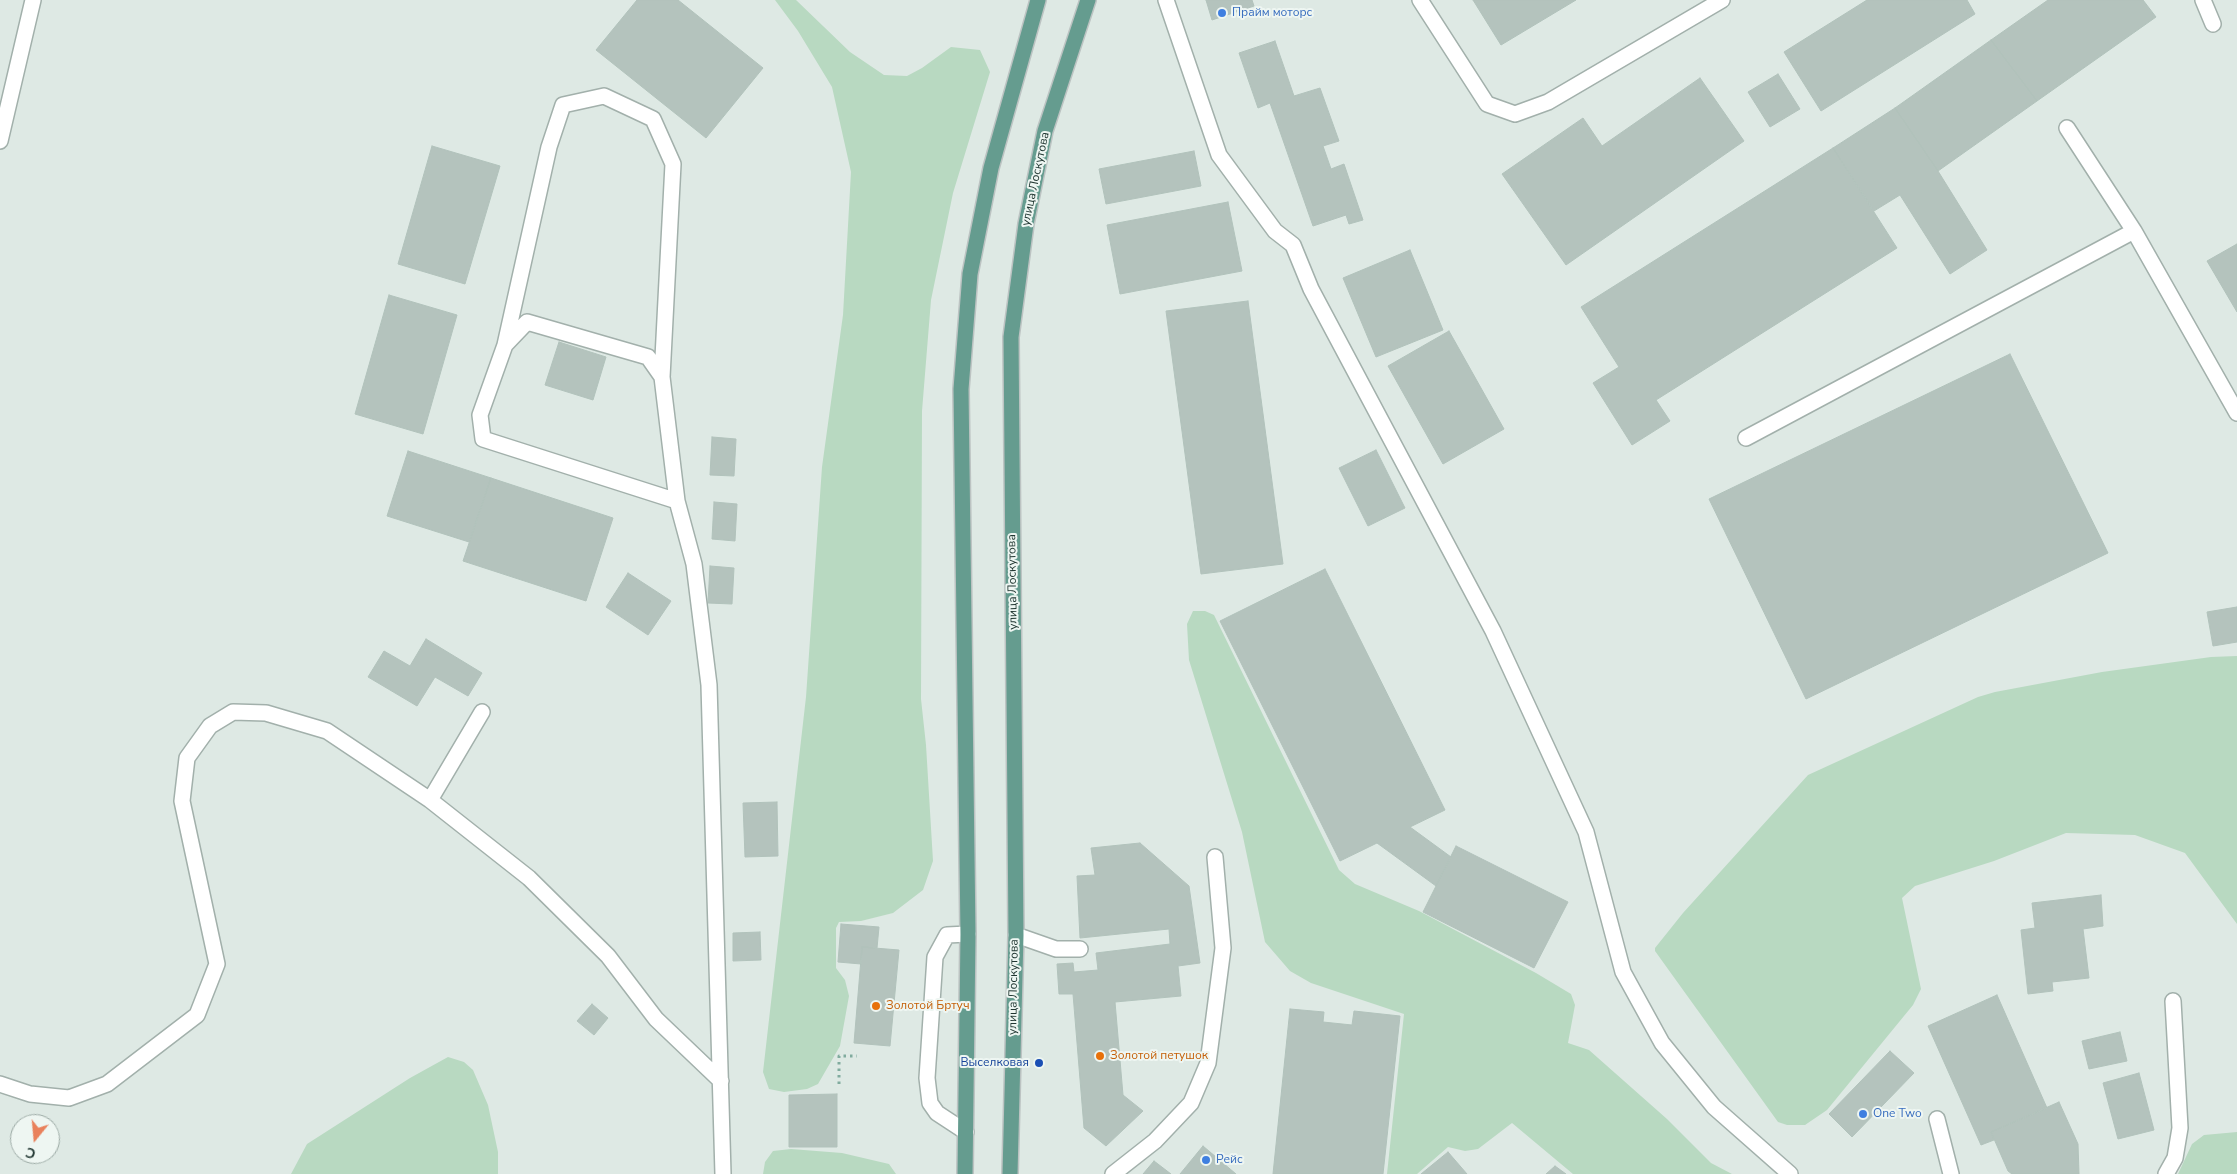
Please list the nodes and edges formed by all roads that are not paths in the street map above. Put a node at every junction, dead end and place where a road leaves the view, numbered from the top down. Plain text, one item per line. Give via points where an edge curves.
1 (33, 0) edge
2 (1038, 0) edge
3 (1088, 0) edge
4 (1166, 0) edge
5 (1420, 0) edge
6 (1722, 0) edge
7 (2203, 0) edge
8 (2213, 24) dead end
9 (2067, 128) dead end
10 (0, 141) edge
11 (2134, 231) junction
12 (505, 345) junction
13 (662, 377) junction
14 (2237, 413) edge
15 (1746, 438) dead end
16 (677, 501) junction
17 (482, 712) dead end
18 (430, 800) junction
19 (1215, 858) dead end
20 (968, 934) junction
21 (1016, 935) junction
22 (1080, 949) dead end
23 (2173, 1002) dead end
24 (721, 1081) junction
25 (0, 1084) edge
26 (1937, 1119) dead end
27 (966, 1132) junction
28 (723, 1174) edge
29 (965, 1174) edge
30 (1010, 1174) edge
31 (1113, 1174) edge
32 (1790, 1174) edge
33 (1951, 1174) edge
34 (2166, 1174) edge

1 - 10 lane
2 - 20 main road via 991,168 970,274 961,389
3 - 21 main road, улица Лоскутова via 1045,131 1026,224 1011,336
4 - 32 lane via 1219,155 1275,232 1293,245 1311,289 1493,631 1586,832 1623,972 1662,1043 1714,1107
5 - 6 lane via 1486,104 1515,114 1548,102
7 - 8 lane
9 - 11 lane
11 - 14 lane
11 - 15 lane
12 - 13 lane via 527,322 648,357
12 - 13 lane via 549,147 563,105 604,96 652,119 673,164
12 - 16 lane via 480,415 483,438
13 - 16 lane
16 - 24 lane via 694,564 709,685
17 - 18 lane
18 - 24 lane via 530,878 608,956 656,1019
18 - 25 lane via 327,730 266,713 233,712 210,726 186,758 182,801 217,964 197,1015 107,1084 69,1098 30,1094
19 - 31 lane via 1223,948 1208,1063 1191,1103 1155,1141
20 - 27 main road
20 - 27 lane via 946,935 935,957 927,1078 930,1103 937,1113
21 - 22 lane via 1056,949
21 - 30 main road, улица Лоскутова
23 - 34 lane via 2180,1128 2175,1158
24 - 28 lane
26 - 33 lane
27 - 29 main road

